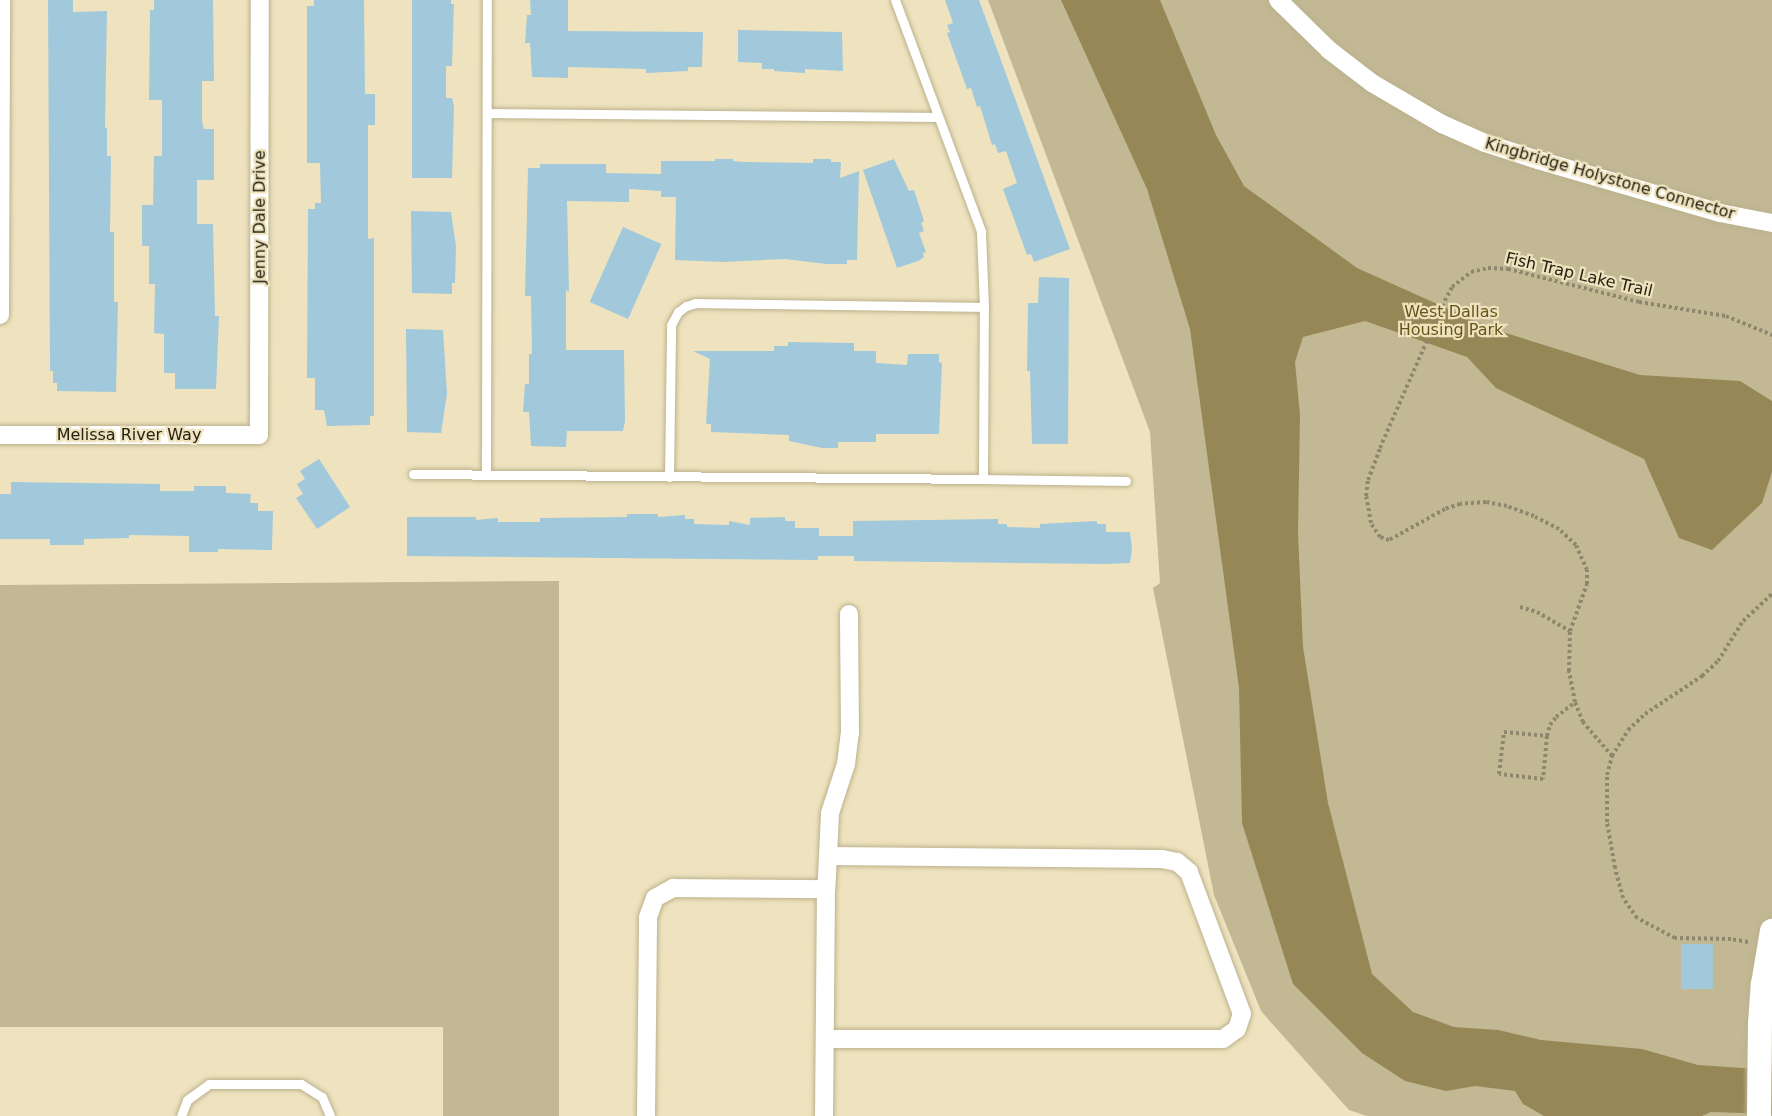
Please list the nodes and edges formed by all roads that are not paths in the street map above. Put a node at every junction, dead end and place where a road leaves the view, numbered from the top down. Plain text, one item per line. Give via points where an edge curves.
1 (1, 0) edge
2 (260, 0) edge
3 (487, 0) edge
4 (895, 0) edge
5 (1278, 0) edge
6 (0, 110) edge
7 (488, 113) junction
8 (937, 117) junction
9 (1772, 223) edge
10 (984, 307) junction
11 (0, 315) edge
12 (0, 435) edge
13 (259, 435) joint
14 (413, 474) dead end
15 (486, 475) junction
16 (669, 477) junction
17 (983, 479) junction
18 (1126, 481) dead end
19 (849, 614) dead end
20 (828, 855) junction
21 (826, 889) junction
22 (1770, 938) edge
23 (825, 1039) junction
24 (181, 1116) edge
25 (330, 1116) edge
26 (646, 1116) edge
27 (824, 1116) edge
28 (1759, 1116) edge

1 - 6 street
2 - 13 street, Jenny Dale Drive
3 - 7 lane
4 - 8 lane
5 - 9 street, Kingbridge Holystone Connector via 1337,56 1390,94 1442,124 1538,160 1720,213
6 - 11 street
7 - 8 lane
7 - 15 lane
8 - 10 lane via 981,231
10 - 16 lane via 696,303 686,306 671,325
10 - 17 lane
12 - 13 street, Melissa River Way
14 - 15 lane
15 - 16 lane
16 - 17 lane
17 - 18 lane
19 - 20 street via 850,733 846,764 830,813
20 - 21 street
20 - 23 street via 1178,861 1189,872 1242,1014 1237,1029 1222,1039
21 - 23 street
21 - 26 street via 673,888 655,898 648,917
22 - 28 street via 1760,1023
23 - 27 street
24 - 25 lane via 187,1100 209,1084 301,1084 322,1097

